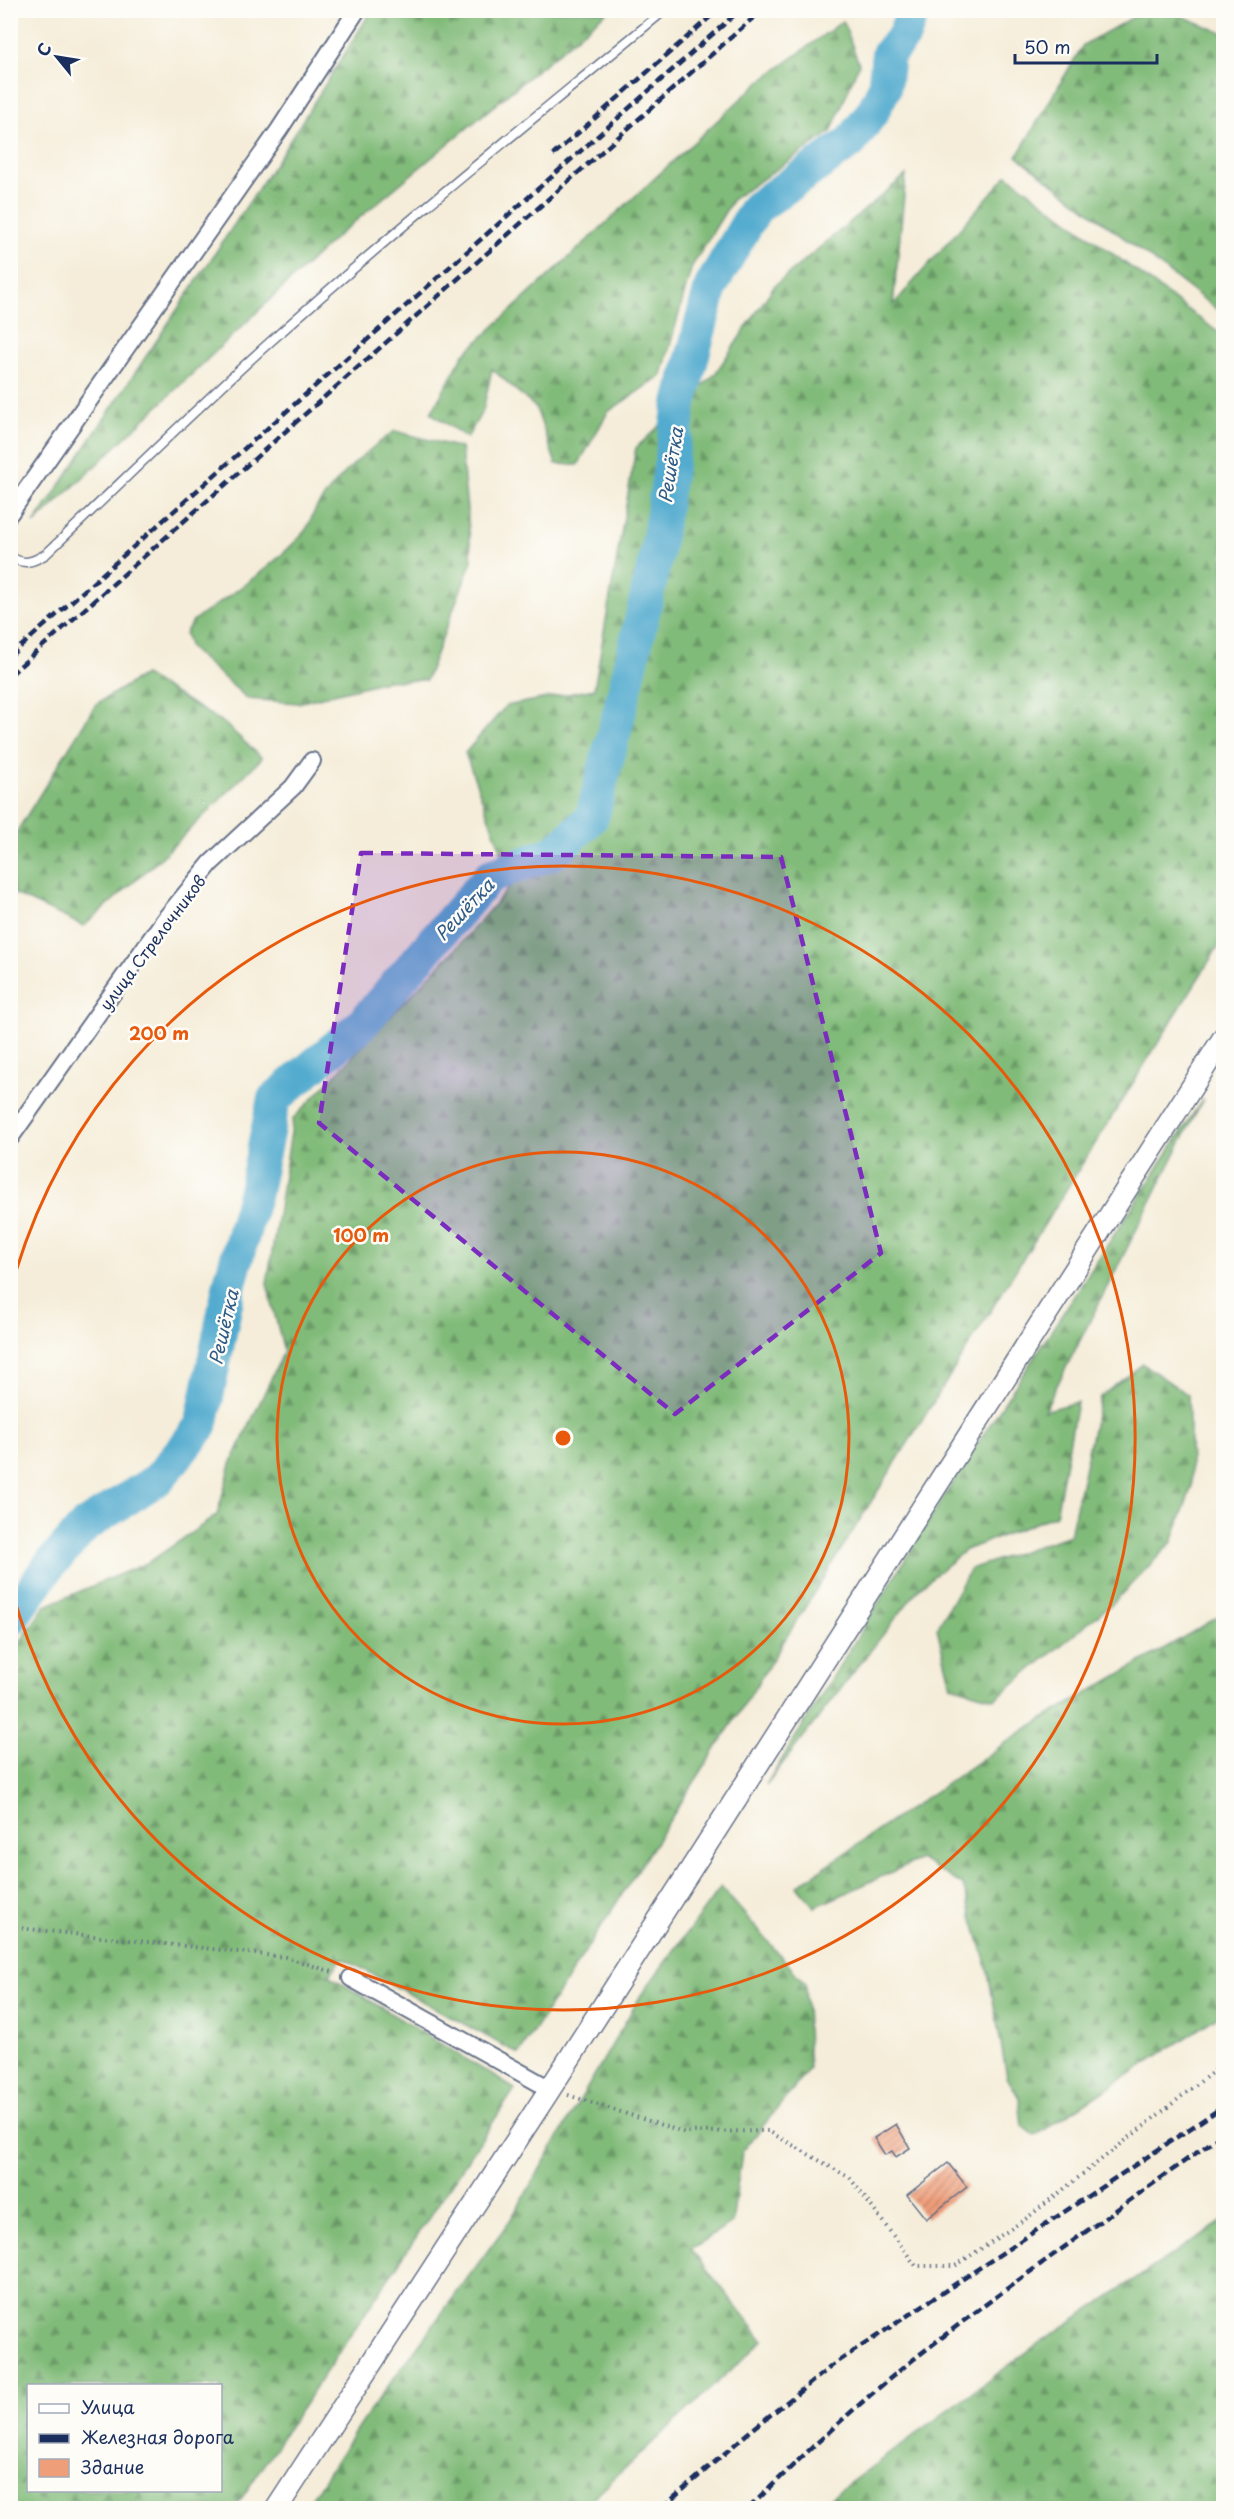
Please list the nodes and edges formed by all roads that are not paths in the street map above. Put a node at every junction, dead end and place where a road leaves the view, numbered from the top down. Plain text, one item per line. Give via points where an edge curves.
1 (357, 10) edge
2 (665, 10) edge
3 (10, 513) edge
4 (10, 556) edge
5 (312, 761) dead end
6 (1224, 1037) edge
7 (10, 1138) edge
8 (351, 1978) road end
9 (550, 2089) junction
10 (277, 2508) edge

1 - 3 street via 279,130
2 - 4 lane via 459,178 326,293 46,554 25,563
5 - 7 street, улица Стрелочников via 293,788 211,863 165,919
6 - 9 street
8 - 9 street
9 - 10 street

